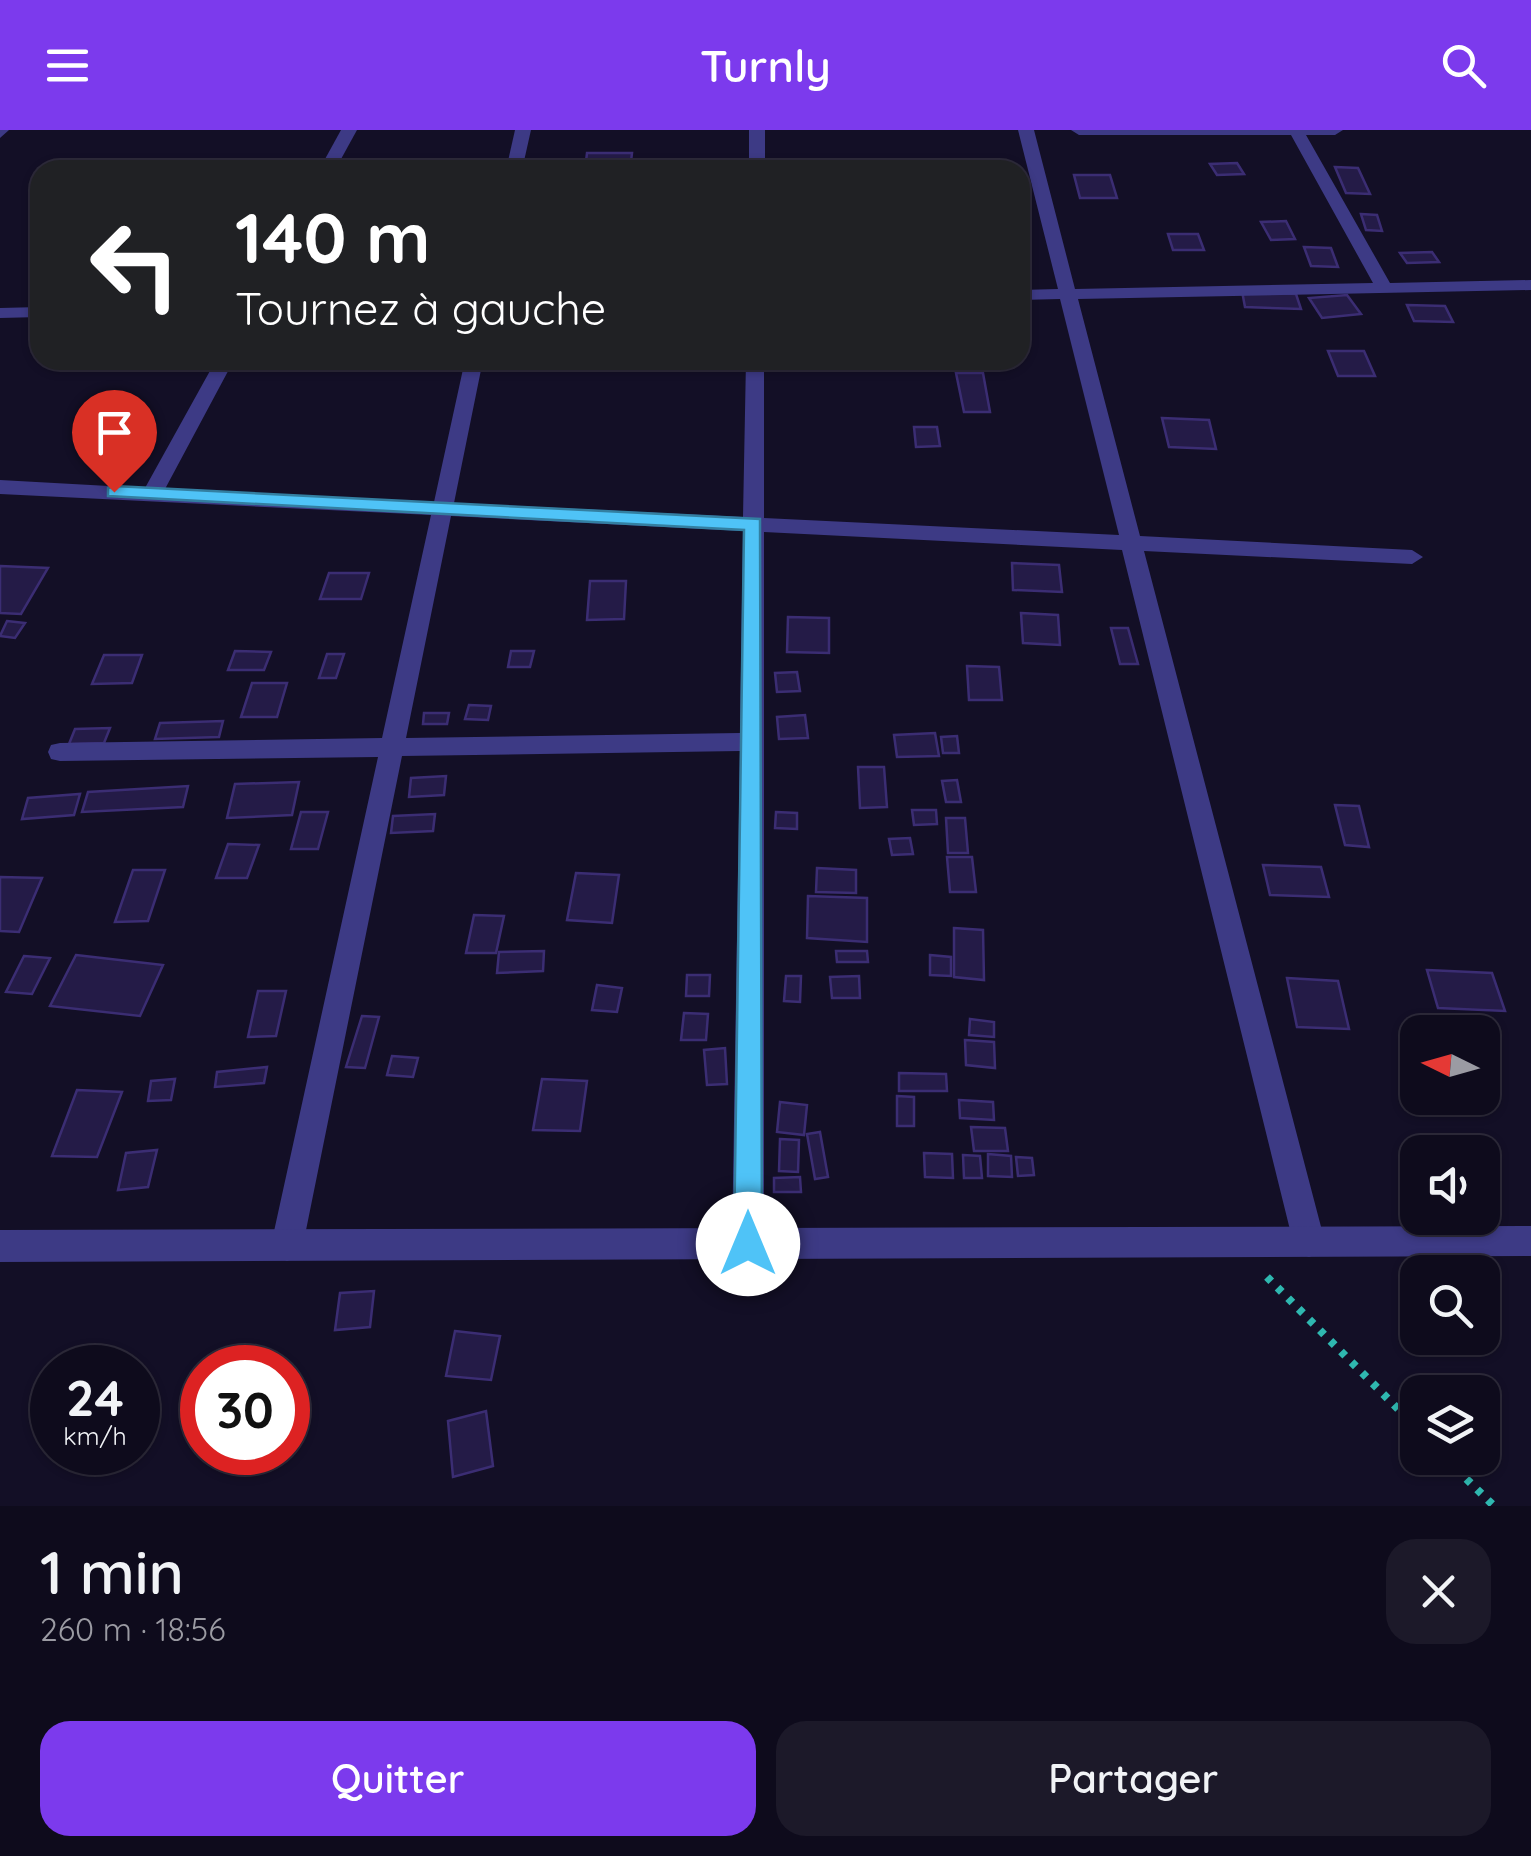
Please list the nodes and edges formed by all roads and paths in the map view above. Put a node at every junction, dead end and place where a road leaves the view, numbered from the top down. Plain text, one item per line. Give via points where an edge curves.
1 (349, 130) edge
2 (522, 130) edge
3 (757, 130) edge
4 (1026, 130) edge
5 (1079, 130) edge
6 (1335, 130) edge
7 (1297, 131) edge
8 (333, 160) edge
9 (516, 160) edge
10 (757, 160) edge
11 (1531, 285) edge
12 (1384, 288) junction
13 (1030, 294) edge
14 (1068, 294) junction
15 (30, 312) edge
16 (0, 313) edge
17 (219, 370) edge
18 (472, 370) edge
19 (755, 370) edge
20 (0, 487) edge
21 (152, 494) junction
22 (442, 509) junction
23 (754, 524) junction
24 (1131, 542) junction
25 (1412, 556) dead end
26 (752, 742) junction
27 (392, 747) junction
28 (60, 752) dead end
29 (1232, 1242) junction
30 (1309, 1242) junction
31 (1531, 1242) edge
32 (748, 1244) junction
33 (286, 1245) junction
34 (0, 1246) edge
35 (1400, 1411) edge
36 (1463, 1475) edge
37 (1494, 1506) edge

1 - 8 street
2 - 9 street
3 - 10 street
4 - 14 street
5 - 7 street
6 - 7 street
7 - 12 street
11 - 12 street
12 - 14 street
13 - 14 street
14 - 24 street
15 - 16 street
17 - 21 street
18 - 22 street
19 - 23 street
20 - 21 street
21 - 22 street
22 - 23 street
22 - 27 street
23 - 24 street
23 - 26 street
24 - 25 street
24 - 30 street
26 - 27 street
26 - 32 street
27 - 28 street
27 - 33 street
29 - 30 street
29 - 32 street
29 - 35 path
30 - 31 street
32 - 33 street
33 - 34 street
36 - 37 path

